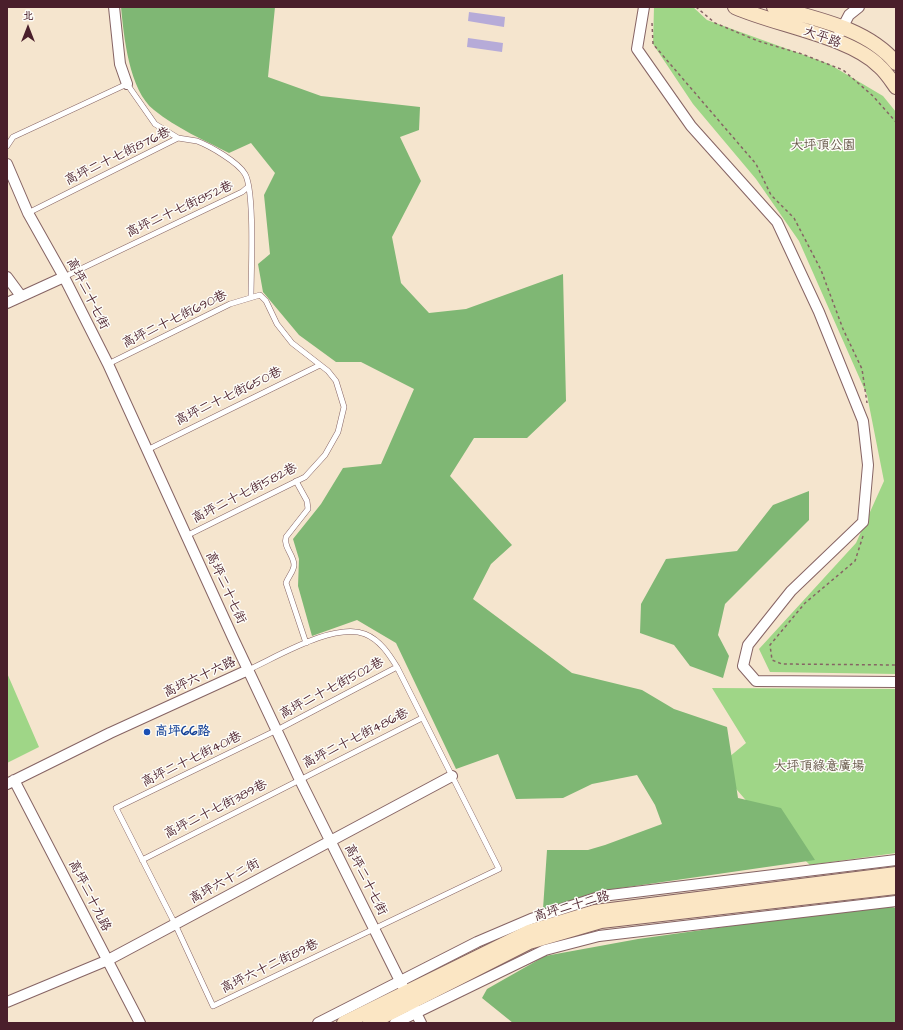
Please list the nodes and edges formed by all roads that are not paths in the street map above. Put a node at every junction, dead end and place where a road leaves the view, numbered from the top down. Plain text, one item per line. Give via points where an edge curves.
1 (114, 7) edge
2 (644, 7) edge
3 (735, 7) edge
4 (774, 7) edge
5 (859, 7) edge
6 (842, 27) junction
7 (836, 42) junction
8 (896, 63) edge
9 (127, 84) junction
10 (896, 87) edge
11 (178, 138) junction
12 (7, 146) edge
13 (7, 164) edge
14 (248, 187) junction
15 (28, 213) junction
16 (7, 277) edge
17 (64, 277) junction
18 (21, 296) junction
19 (251, 296) junction
20 (7, 303) edge
21 (108, 364) junction
22 (320, 365) junction
23 (147, 450) junction
24 (296, 481) junction
25 (186, 536) junction
26 (306, 644) junction
27 (397, 667) junction
28 (248, 670) junction
29 (896, 682) edge
30 (422, 718) junction
31 (277, 730) junction
32 (452, 776) junction
33 (300, 780) junction
34 (11, 782) edge
35 (330, 840) junction
36 (142, 860) junction
37 (896, 860) edge
38 (896, 874) edge
39 (896, 887) edge
40 (896, 901) edge
41 (175, 924) junction
42 (375, 929) junction
43 (108, 960) junction
44 (408, 997) junction
45 (8, 1000) edge
46 (140, 1023) edge
47 (318, 1023) edge
48 (344, 1023) edge
49 (370, 1023) edge
50 (395, 1023) edge
51 (421, 1023) edge

1 - 9 street via 120,64
2 - 29 street via 637,49 691,126 777,222 819,312 863,421 868,466 863,522 791,591 748,645 743,666 756,681
3 - 7 street, 大平路 via 756,17
4 - 6 street, 大平路
5 - 6 street via 849,15
6 - 7 street
6 - 8 street, 大平路 via 868,39
7 - 10 street, 大平路 via 857,51 878,65
9 - 11 lane via 155,124
9 - 12 lane via 13,137
11 - 14 lane, 高坪二十七街876巷 via 197,142 230,160 244,174
11 - 15 lane, 高坪二十七街876巷
13 - 15 street, 高坪二十七街
14 - 17 lane, 高坪二十七街852巷
14 - 19 lane, 高坪二十七街852巷
15 - 17 street, 高坪二十七街
16 - 18 street
17 - 18 street
17 - 21 street, 高坪二十七街
18 - 20 street
19 - 21 lane, 高坪二十七街690巷
19 - 22 lane via 260,295 292,343
21 - 23 street, 高坪二十七街
22 - 23 lane, 高坪二十七街650巷
22 - 24 lane, 高坪二十七街582巷 via 336,381 344,407 338,432 324,455 305,477
23 - 25 street, 高坪二十七街
24 - 25 lane, 高坪二十七街582巷
24 - 26 lane via 307,501 308,509 284,541 294,563 286,583
25 - 28 street, 高坪二十七街
26 - 27 lane, 高坪六十六路 via 333,633 354,631 366,634 379,643
26 - 28 lane, 高坪六十六路
27 - 30 lane, 高坪六十六路
27 - 31 lane, 高坪二十七街502巷
28 - 31 street, 高坪二十七街
28 - 34 street, 高坪六十六路 via 110,733
30 - 32 lane, 高坪六十六路
30 - 33 lane, 高坪二十七街486巷
31 - 33 street, 高坪二十七街
31 - 36 lane, 高坪二十七街401巷 via 116,808
32 - 35 street, 高坪六十二街
32 - 42 lane, 高坪六十六路 via 499,868
33 - 35 street, 高坪二十七街
33 - 36 lane, 高坪二十七街389巷
34 - 43 street, 高坪二十九路
35 - 41 street, 高坪六十二街
35 - 42 street, 高坪二十七街
36 - 41 lane
37 - 44 street, 高坪二十二路 via 602,896 531,919 477,942
38 - 44 street, 高坪二十二路 via 595,912 529,932
39 - 44 street, 高坪二十二路 via 601,921 529,942
40 - 44 street, 高坪二十二路 via 599,936 545,950
41 - 42 lane, 高坪六十二街89巷 via 213,1006
41 - 43 street, 高坪六十二街
42 - 44 street, 高坪二十七街
43 - 45 street, 高坪六十二街
43 - 46 street, 高坪二十九路
44 - 47 street, 高坪二十二路
44 - 48 street, 高坪二十二路
44 - 49 street, 高坪二十二路
44 - 50 street, 高坪二十二路
44 - 51 street, 高坪二十七街

